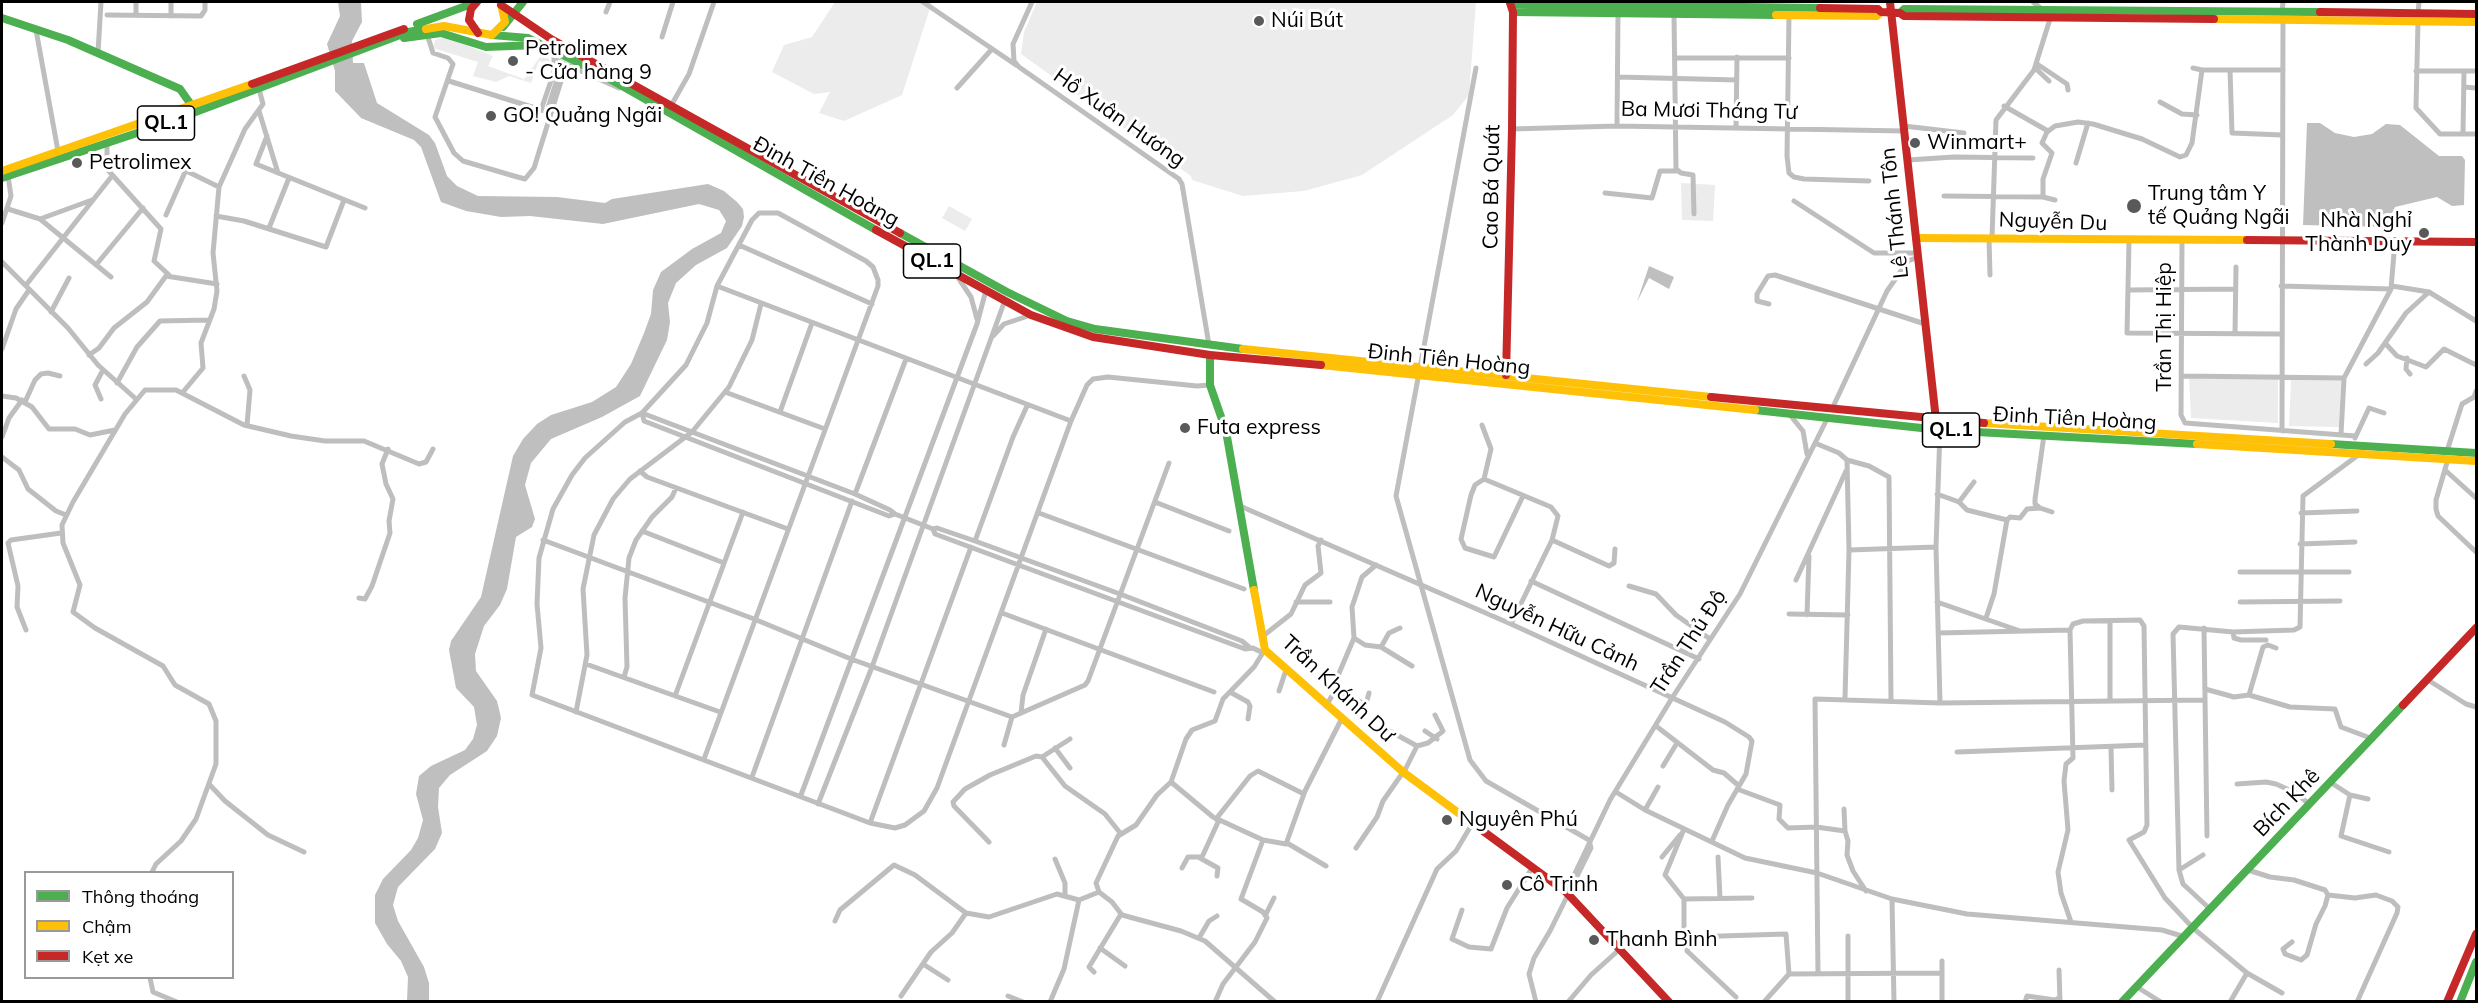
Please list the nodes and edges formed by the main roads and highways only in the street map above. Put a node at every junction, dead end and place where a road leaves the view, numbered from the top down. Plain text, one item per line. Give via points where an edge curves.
1 (474, 2) edge
2 (523, 2) edge
3 (1890, 2) edge
4 (499, 3) edge
5 (460, 5) edge
6 (1511, 6) edge
7 (1619, 7) edge
8 (1674, 7) edge
9 (1722, 7) edge
10 (1789, 8) edge
11 (2182, 11) junction
12 (1891, 13) junction
13 (1984, 13) junction
14 (514, 14) junction
15 (2083, 14) junction
16 (2476, 14) edge
17 (2282, 16) junction
18 (2, 18) edge
19 (2418, 18) junction
20 (2183, 20) junction
21 (2476, 22) edge
22 (502, 28) junction
23 (480, 34) junction
24 (492, 34) junction
25 (396, 38) junction
26 (549, 48) junction
27 (354, 50) junction
28 (327, 59) junction
29 (194, 109) junction
30 (60, 154) junction
31 (4, 175) edge
32 (1916, 238) junction
33 (2476, 242) edge
34 (1209, 345) junction
35 (1210, 355) junction
36 (1410, 370) junction
37 (1428, 372) junction
38 (1506, 375) junction
39 (1683, 394) junction
40 (1682, 404) junction
41 (1936, 420) junction
42 (1940, 430) junction
43 (2476, 453) edge
44 (2448, 455) junction
45 (2476, 461) edge
46 (2476, 628) edge
47 (2476, 934) edge
48 (2476, 962) edge
49 (1669, 1002) edge
50 (2122, 1002) edge
51 (2447, 1002) edge
52 (2460, 1002) edge

1 - 5 main road, QL.1
1 - 23 main road, QL.1 via 469,20
2 - 14 main road
3 - 12 main road, Lê Thánh Tôn
4 - 14 main road, Đinh Tiên Hoàng / QL.1
4 - 22 main road, QL.1 via 506,16
5 - 27 main road, QL.1
6 - 7 main road
6 - 38 main road, Cao Bá Quát
7 - 8 main road
8 - 9 main road
9 - 10 main road
10 - 12 main road via 1877,16 1881,12
11 - 15 main road
11 - 17 main road
11 - 20 main road
12 - 13 main road via 1904,9
12 - 32 main road, Lê Thánh Tôn
13 - 15 main road via 2043,10
13 - 15 main road via 2050,18
14 - 22 main road
14 - 34 main road, Đinh Tiên Hoàng / QL.1 via 551,39 1000,288 1067,321 1132,337
15 - 20 main road
16 - 19 main road
17 - 19 main road
17 - 20 main road
18 - 29 main road via 98,53 180,89
19 - 21 main road
22 - 24 main road
23 - 24 main road, QL.1
23 - 25 main road, QL.1 via 438,26
24 - 26 main road, Đinh Tiên Hoàng / QL.1 via 523,37
25 - 26 main road via 452,35 486,48 525,44
25 - 27 main road, QL.1
26 - 35 main road, Đinh Tiên Hoàng / QL.1 via 1035,317 1093,337
27 - 28 main road, QL.1
28 - 29 main road, QL.1
28 - 29 main road, QL.1 via 260,89
29 - 30 main road, QL.1
29 - 30 main road, QL.1 via 106,143
30 - 31 main road, QL.1
32 - 33 main road, Nguyễn Du
32 - 41 main road, Lê Thánh Tôn
34 - 35 main road, Trần Khánh Dư
34 - 36 main road, Đinh Tiên Hoàng / QL.1
35 - 36 main road, Đinh Tiên Hoàng / QL.1
35 - 49 main road, Trần Khánh Dư via 1210,385 1226,431 1264,651 1403,772 1568,894
36 - 37 main road, Đinh Tiên Hoàng / QL.1
37 - 38 main road, Đinh Tiên Hoàng / QL.1
37 - 40 main road, Đinh Tiên Hoàng / QL.1
38 - 39 main road, Đinh Tiên Hoàng / QL.1
39 - 40 main road
39 - 41 main road, Đinh Tiên Hoàng / QL.1
40 - 42 main road, Đinh Tiên Hoàng / QL.1
41 - 42 main road, Lê Thánh Tôn
41 - 44 main road, Đinh Tiên Hoàng / QL.1 via 2355,440
42 - 44 main road, Đinh Tiên Hoàng / QL.1
43 - 44 main road, Đinh Tiên Hoàng / QL.1
44 - 45 main road, Đinh Tiên Hoàng / QL.1
46 - 50 main road, Bích Khê
47 - 51 main road
48 - 52 main road

